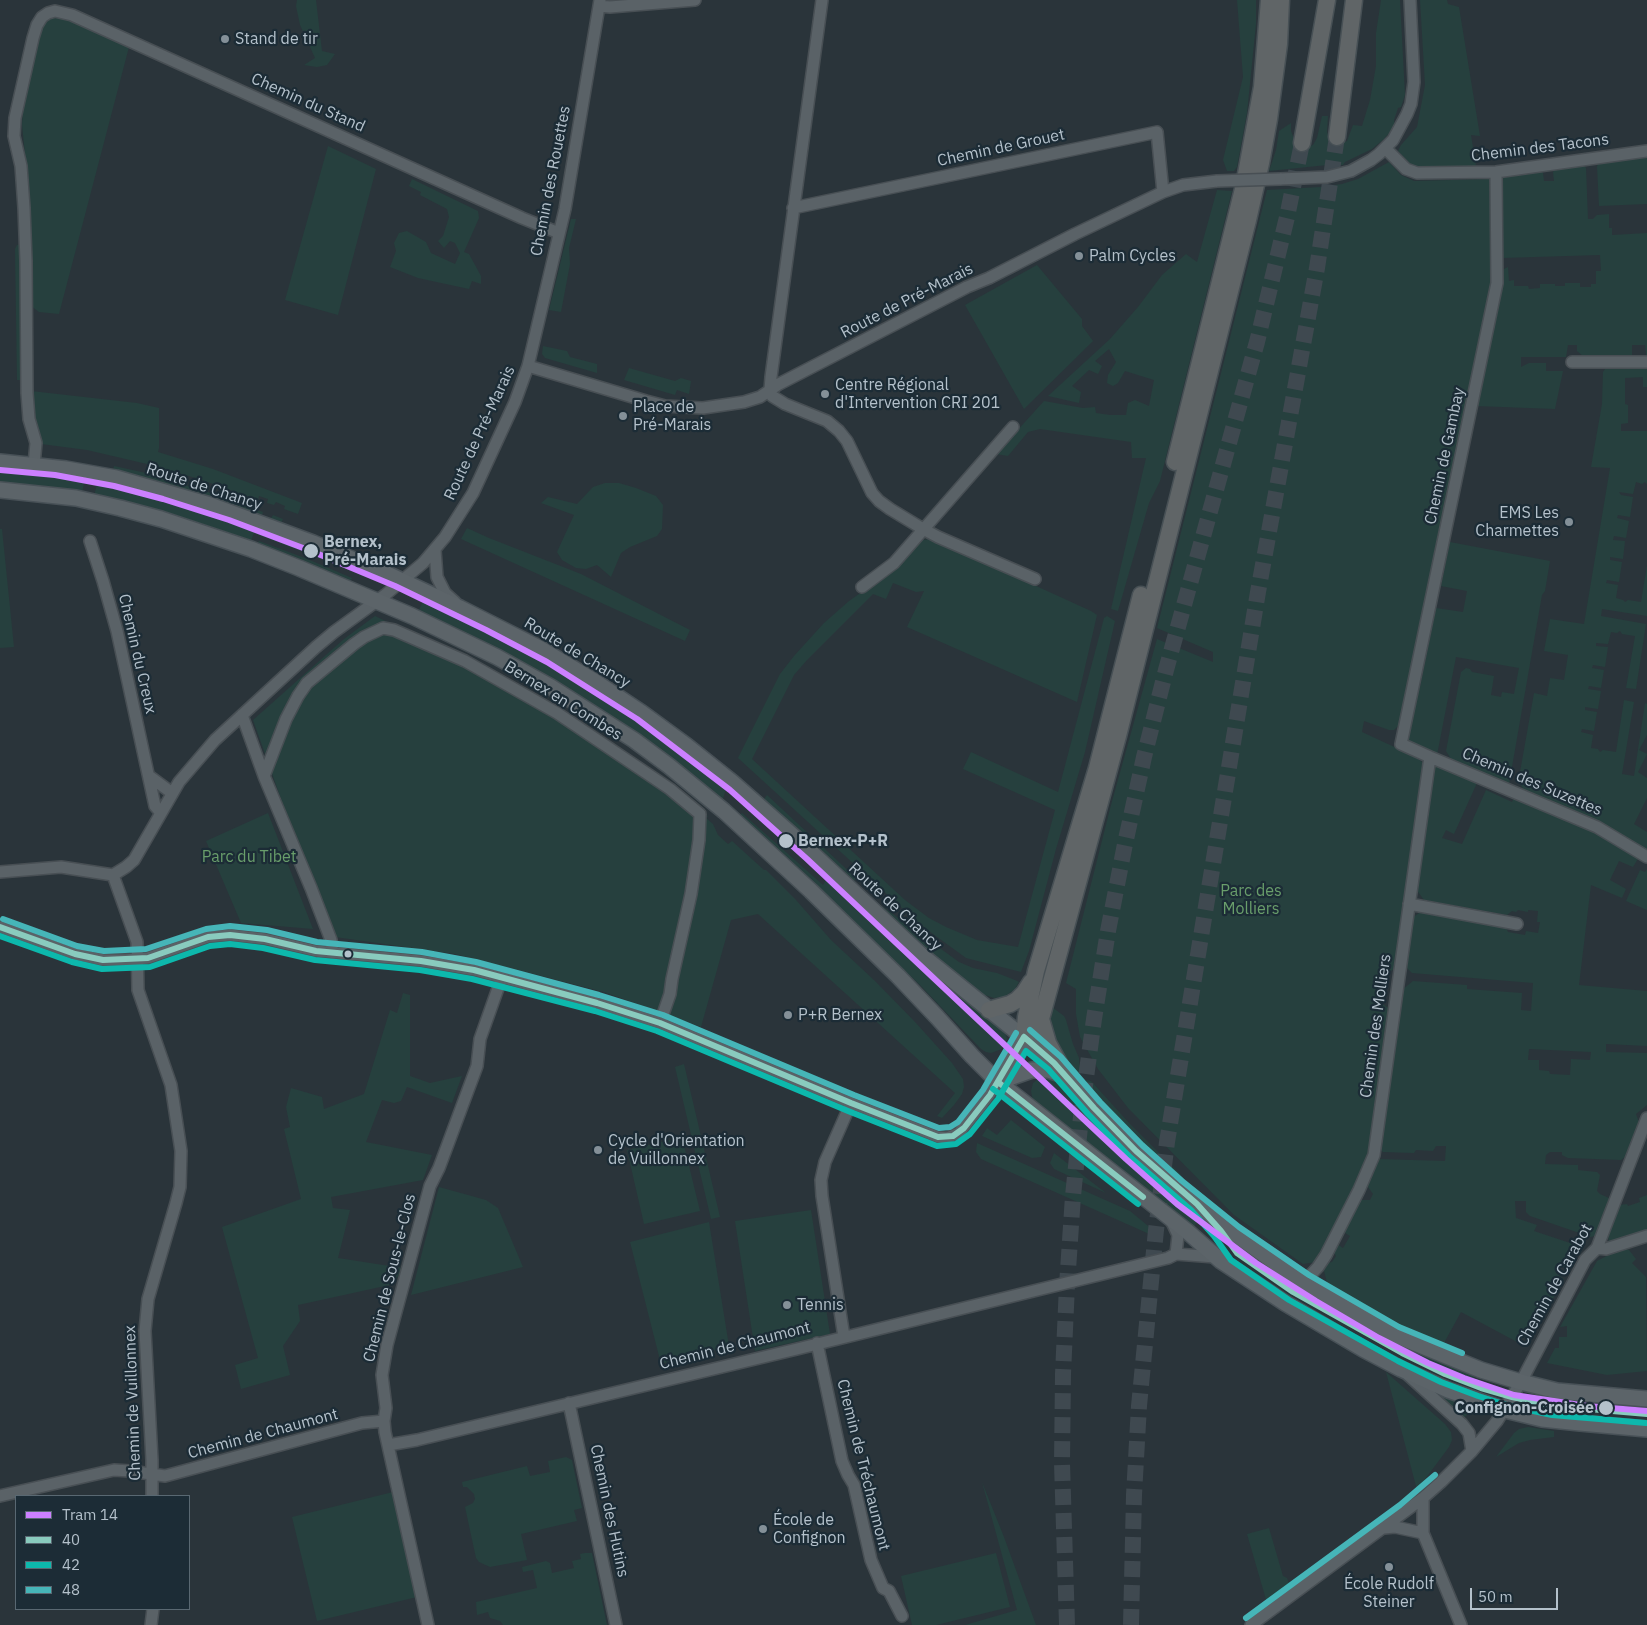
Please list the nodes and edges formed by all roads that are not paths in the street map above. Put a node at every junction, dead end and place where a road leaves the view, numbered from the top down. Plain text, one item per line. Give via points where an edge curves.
1 (694, 0) edge
2 (822, 0) edge
3 (1268, 0) edge
4 (1281, 0) edge
5 (1328, 0) edge
6 (1354, 0) edge
7 (1410, 0) edge
8 (599, 3) edge
9 (1337, 137) tunnel mouth
10 (1302, 144) tunnel mouth
11 (1386, 148) junction
12 (1647, 151) edge
13 (1496, 172) junction
14 (1163, 192) junction
15 (793, 208) junction
16 (559, 233) junction
17 (1572, 362) dead end
18 (1647, 362) edge
19 (528, 366) junction
20 (770, 390) junction
21 (1013, 427) dead end
22 (0, 462) edge
23 (34, 465) junction
24 (0, 490) edge
25 (923, 529) junction
26 (90, 541) dead end
27 (435, 550) junction
28 (1035, 579) dead end
29 (402, 580) junction
30 (862, 587) dead end
31 (377, 601) junction
32 (460, 608) junction
33 (242, 714) junction
34 (1401, 744) joint
35 (1430, 757) junction
36 (149, 776) junction
37 (264, 776) junction
38 (172, 793) junction
39 (160, 813) junction
40 (1647, 858) edge
41 (0, 872) edge
42 (113, 875) junction
43 (1410, 904) junction
44 (1517, 924) dead end
45 (0, 928) edge
46 (333, 953) junction
47 (138, 959) junction
48 (1036, 971) junction
49 (502, 977) junction
50 (989, 1010) junction
51 (1041, 1019) junction
52 (660, 1024) junction
53 (1024, 1037) junction
54 (1066, 1076) junction
55 (998, 1082) junction
56 (851, 1103) junction
57 (1647, 1118) edge
58 (1170, 1220) junction
59 (1647, 1236) edge
60 (1597, 1248) junction
61 (1176, 1254) junction
62 (1215, 1257) junction
63 (1304, 1282) junction
64 (844, 1337) junction
65 (817, 1343) junction
66 (1401, 1369) junction
67 (1521, 1382) junction
68 (1647, 1399) edge
69 (570, 1403) junction
70 (1505, 1410) junction
71 (384, 1421) junction
72 (1647, 1428) edge
73 (388, 1445) junction
74 (1472, 1451) junction
75 (152, 1475) junction
76 (152, 1495) edge
77 (0, 1496) edge
78 (1423, 1498) junction
79 (1384, 1528) junction
80 (1423, 1533) junction
81 (153, 1610) edge
82 (902, 1616) dead end
83 (151, 1625) edge
84 (428, 1625) edge
85 (616, 1625) edge
86 (1251, 1625) edge
87 (1461, 1625) edge

1 - 8 street via 610,7
2 - 15 street
3 - 48 highway via 1262,87 1236,220 1108,727
4 - 51 highway via 1276,70 1255,192 1118,736
5 - 10 highway
6 - 9 highway
7 - 11 street, Route de Pré-Marais via 1414,59 1412,96 1404,123
8 - 16 street, Chemin des Rouettes
11 - 13 street, Chemin des Tacons via 1411,172
11 - 14 street, Route de Pré-Marais, bridge via 1371,160 1327,177 1217,181 1183,185
12 - 13 street, Chemin des Tacons
13 - 34 street, Chemin de Gambay via 1497,283
14 - 15 street, Chemin de Grouet via 1157,132
14 - 20 street, Route de Pré-Marais
15 - 20 street
16 - 19 street, Chemin des Rouettes
16 - 23 street, Chemin du Stand via 72,15 55,11 48,13 42,17 33,38 14,136 21,166 24,208 27,393 29,419 36,443
17 - 18 street
19 - 20 street, Route de Pré-Marais via 665,406 734,405 760,397
19 - 27 street, Route de Pré-Marais via 473,492
20 - 25 street via 776,400 827,421 839,431 872,493
21 - 25 street
22 - 23 main road, Route de Chancy
23 - 29 main road, Route de Chancy via 116,478 194,500 313,543
24 - 31 main road via 90,501 161,519 299,568
25 - 28 street
25 - 30 street via 894,563
26 - 36 street, Chemin du Creux via 117,631
27 - 29 street, Route de Pré-Marais
27 - 32 street via 437,577 445,593
29 - 31 street, Route de Pré-Marais
29 - 32 main road, Route de Chancy
31 - 33 street via 334,632
31 - 55 main road via 505,661 583,707 669,766 732,818 811,891 898,976
32 - 50 main road, Route de Chancy via 564,663 687,746 755,801 920,954
33 - 37 street
33 - 38 street via 200,756
34 - 35 street, Chemin des Suzettes
35 - 40 street, Chemin des Suzettes via 1597,827
35 - 43 street, Chemin des Molliers
36 - 38 street
36 - 39 street, Chemin du Creux via 155,806
37 - 46 street via 311,888
37 - 52 street, Bernex en Combes via 286,719 307,684 364,637 383,628 465,662 557,713 670,789 700,814 691,894 670,994
38 - 39 street
39 - 42 street via 134,860
41 - 42 street via 61,867
42 - 47 street via 137,942
43 - 44 street
43 - 63 street, Chemin des Molliers via 1374,1155 1326,1254
45 - 47 street via 84,957
46 - 47 street via 252,937 221,935
46 - 49 street via 434,962
47 - 75 street, Chemin de Vuillonnex via 138,990 171,1085 181,1163 176,1203 148,1298 145,1331
48 - 50 highway via 1020,998
48 - 53 highway
49 - 52 street
49 - 71 street, Chemin de Sous-le-Clos via 480,1039 476,1066 430,1186 406,1272 382,1375 386,1408
50 - 53 main road, Route de Chancy
51 - 53 highway
51 - 54 highway via 1048,1043
52 - 56 street
53 - 54 main road, Route de Chancy
53 - 55 main road
54 - 55 main road via 1048,1070 1032,1070
54 - 63 main road, Route de Chancy via 1121,1137 1176,1188 1234,1234
55 - 56 street via 964,1128 947,1138 927,1134
55 - 58 main road
56 - 64 street via 825,1162 821,1180
57 - 60 street, Chemin de Carabot
58 - 61 street via 1178,1235
58 - 62 main road
59 - 60 street via 1606,1250
60 - 67 street, Chemin de Carabot via 1585,1260
61 - 62 street, Chemin de Chaumont
61 - 64 street, Chemin de Chaumont
62 - 66 main road via 1291,1306
63 - 67 main road, Route de Chancy via 1395,1335 1459,1362
64 - 65 street, Chemin de Chaumont
65 - 69 street, Chemin de Chaumont
65 - 82 street, Chemin de Tréchaumont via 842,1462 854,1485 871,1560 883,1588
66 - 70 main road
66 - 74 street via 1462,1424 1469,1433
67 - 68 main road, Route de Chancy via 1551,1390
67 - 70 street, Chemin de Carabot
69 - 73 street, Chemin de Chaumont
69 - 85 street, Chemin des Hutins
70 - 72 main road via 1560,1421
70 - 74 street, Chemin de Carabot
71 - 73 street, Chemin de Sous-le-Clos
71 - 75 street, Chemin de Chaumont via 362,1424 176,1474
73 - 84 street, Chemin de Sous-le-Clos
74 - 78 street, Chemin de Carabot
75 - 76 street, Chemin de Vuillonnex
75 - 77 street, Chemin de Chaumont via 114,1470
78 - 79 street, Chemin de Carabot
78 - 80 street
79 - 80 street
79 - 86 street, Chemin de Carabot
80 - 87 street
81 - 83 street

